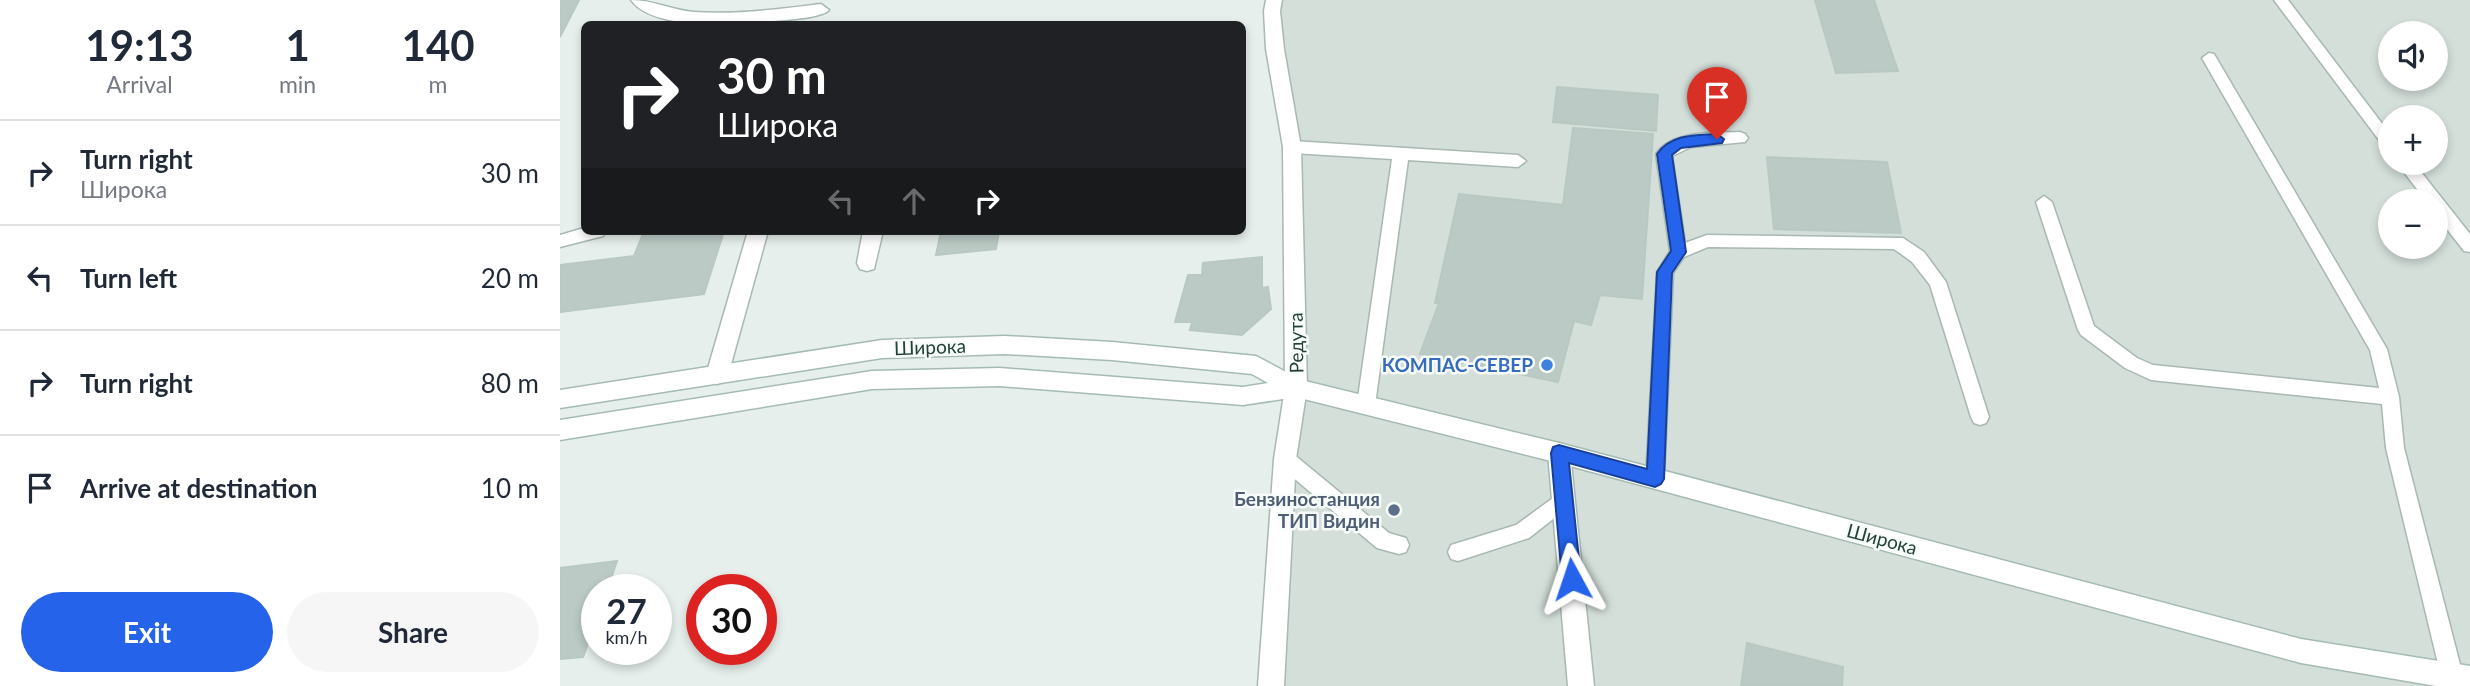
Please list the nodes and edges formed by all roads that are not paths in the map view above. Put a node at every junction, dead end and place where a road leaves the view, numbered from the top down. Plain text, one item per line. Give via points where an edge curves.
1 (639, 0) edge
2 (1274, 0) edge
3 (2281, 0) edge
4 (821, 11) edge
5 (708, 21) edge
6 (724, 21) edge
7 (2208, 58) dead end
8 (2378, 128) edge
9 (1740, 138) dead end
10 (1292, 147) junction
11 (1401, 153) junction
12 (1518, 161) dead end
13 (2414, 175) edge
14 (2425, 189) edge
15 (2044, 202) dead end
16 (2448, 218) edge
17 (582, 235) edge
18 (757, 235) edge
19 (872, 235) edge
20 (560, 241) edge
21 (2470, 246) edge
22 (1678, 252) junction
23 (867, 263) dead end
24 (717, 375) junction
25 (1296, 388) junction
26 (2390, 397) junction
27 (560, 399) edge
28 (1366, 405) junction
29 (1980, 417) dead end
30 (560, 430) edge
31 (1559, 453) junction
32 (1285, 459) junction
33 (1655, 479) junction
34 (1564, 499) junction
35 (1399, 545) dead end
36 (1458, 552) dead end
37 (2461, 677) edge
38 (1271, 686) edge
39 (1581, 686) edge

1 - 5 main road via 663,14
2 - 10 main road, Редута via 1275,49
3 - 8 lane
4 - 6 main road
7 - 26 lane via 2378,349
9 - 22 lane via 1676,144 1664,154
10 - 11 lane
10 - 25 main road, Редута
11 - 12 lane
11 - 28 lane
13 - 14 lane
15 - 26 lane via 2087,330 2131,363 2151,372
16 - 21 lane
17 - 20 lane
18 - 24 main road
19 - 23 main road
22 - 29 lane via 1707,241 1897,243 1918,257 1937,282
22 - 33 lane via 1665,272
24 - 25 main road, Широка via 883,349 1005,345 1256,365
24 - 27 main road, Широка
25 - 28 main road, Широка
25 - 30 main road, Широка via 1243,396 1000,376 872,380
25 - 32 main road, Редута
26 - 37 lane via 2395,448
28 - 31 main road, Широка
31 - 33 main road, Широка
31 - 34 main road
32 - 35 lane via 1384,541
32 - 38 main road, Редута
33 - 37 main road, Широка via 2301,651
34 - 36 lane via 1522,531
34 - 39 main road

